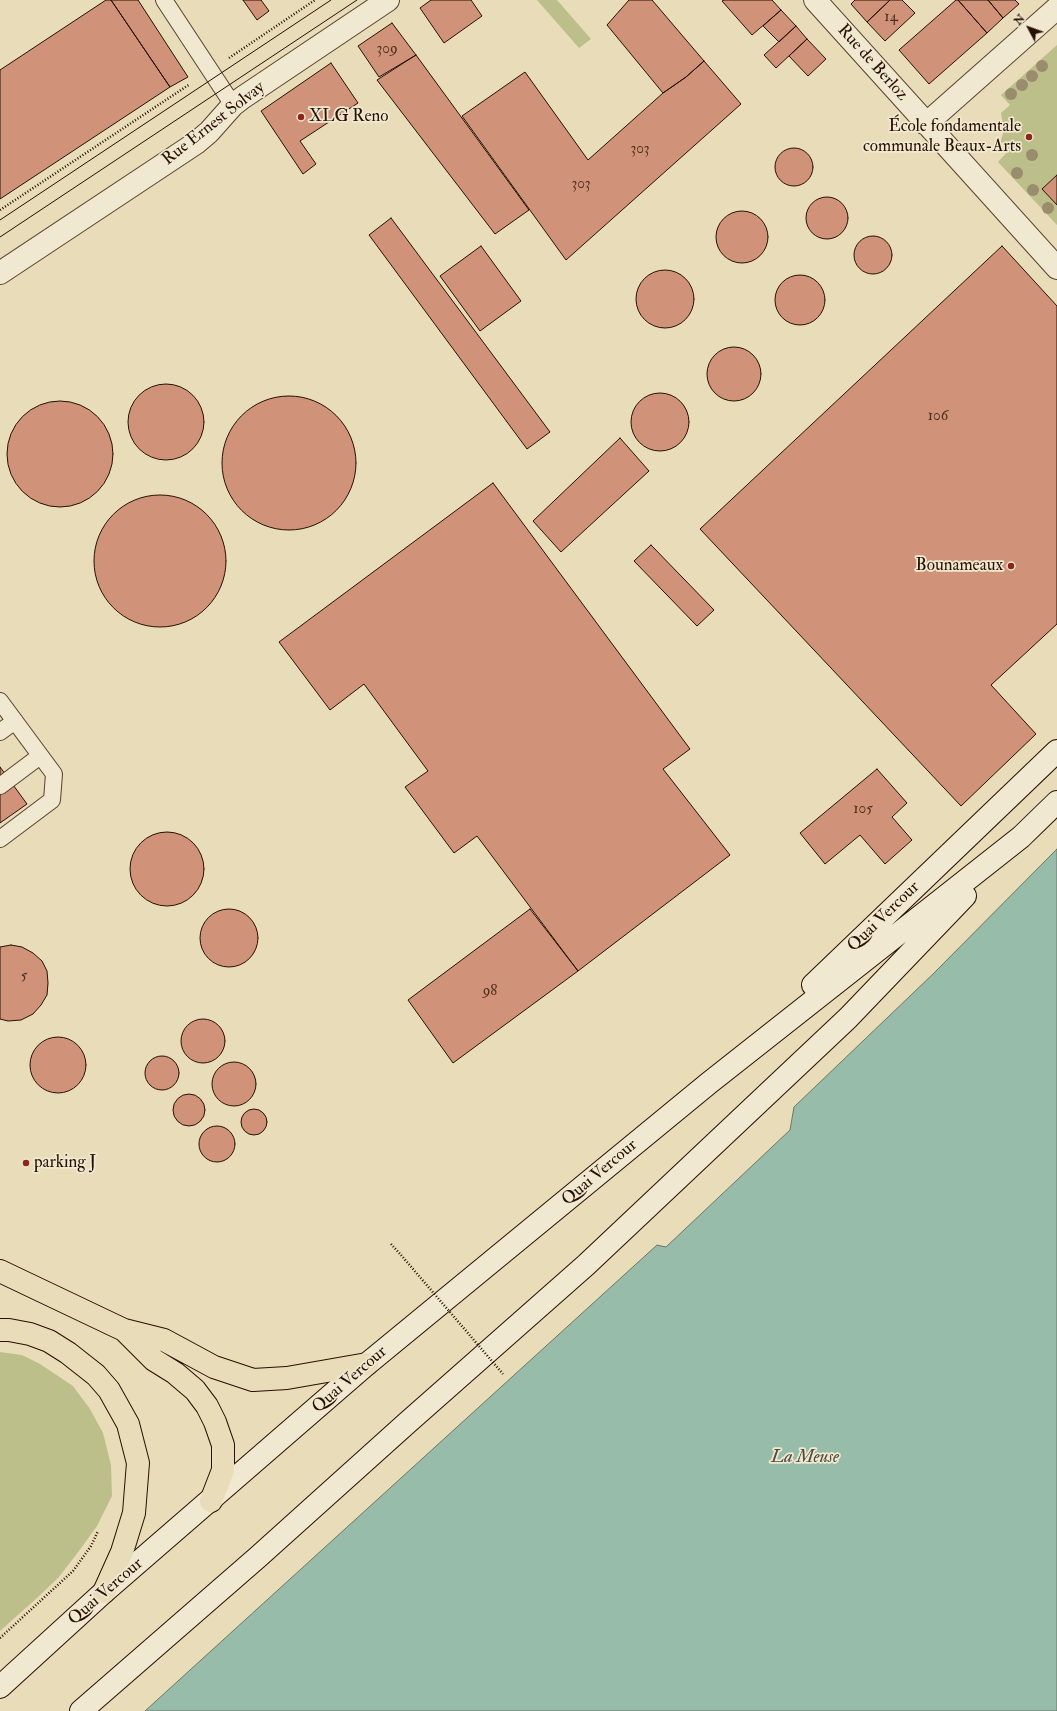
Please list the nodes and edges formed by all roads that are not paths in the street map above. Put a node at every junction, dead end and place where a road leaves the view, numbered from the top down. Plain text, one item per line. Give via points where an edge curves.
1 (164, 0) edge
2 (388, 0) edge
3 (815, 0) edge
4 (1057, 8) edge
5 (238, 102) junction
6 (926, 124) junction
7 (1057, 268) edge
8 (0, 273) edge
9 (0, 701) edge
10 (15, 721) junction
11 (0, 732) edge
12 (1057, 751) edge
13 (40, 756) junction
14 (0, 786) edge
15 (1057, 802) edge
16 (1021, 838) junction
17 (0, 839) edge
18 (709, 1083) junction
19 (0, 1271) edge
20 (0, 1330) edge
21 (124, 1330) junction
22 (367, 1364) junction
23 (211, 1501) junction
24 (104, 1592) junction
25 (0, 1687) edge
26 (81, 1711) edge

1 - 5 lane via 210,70
2 - 5 main road, Rue Ernest Solvay
3 - 6 main road, Rue de Berloz
4 - 6 main road
5 - 8 main road, Rue Ernest Solvay via 196,143
6 - 7 main road, Rue de Berloz
9 - 10 lane
10 - 11 lane
10 - 13 lane
12 - 18 main road, Quai Vercour
13 - 14 lane
13 - 17 lane via 54,774 52,800
15 - 16 main road, Quai Vercour
16 - 18 main road, Quai Vercour
16 - 26 main road via 848,1018 586,1265
18 - 22 main road, Quai Vercour
19 - 21 highway
20 - 24 highway via 30,1334 49,1341 68,1353 96,1375 109,1390 128,1424 138,1463 134,1513 122,1552
21 - 22 highway via 164,1340 214,1367 253,1380 287,1378
21 - 23 highway via 154,1360 195,1390 207,1406 223,1445 223,1470
22 - 23 main road, Quai Vercour
23 - 24 main road, Quai Vercour
24 - 25 main road, Quai Vercour

